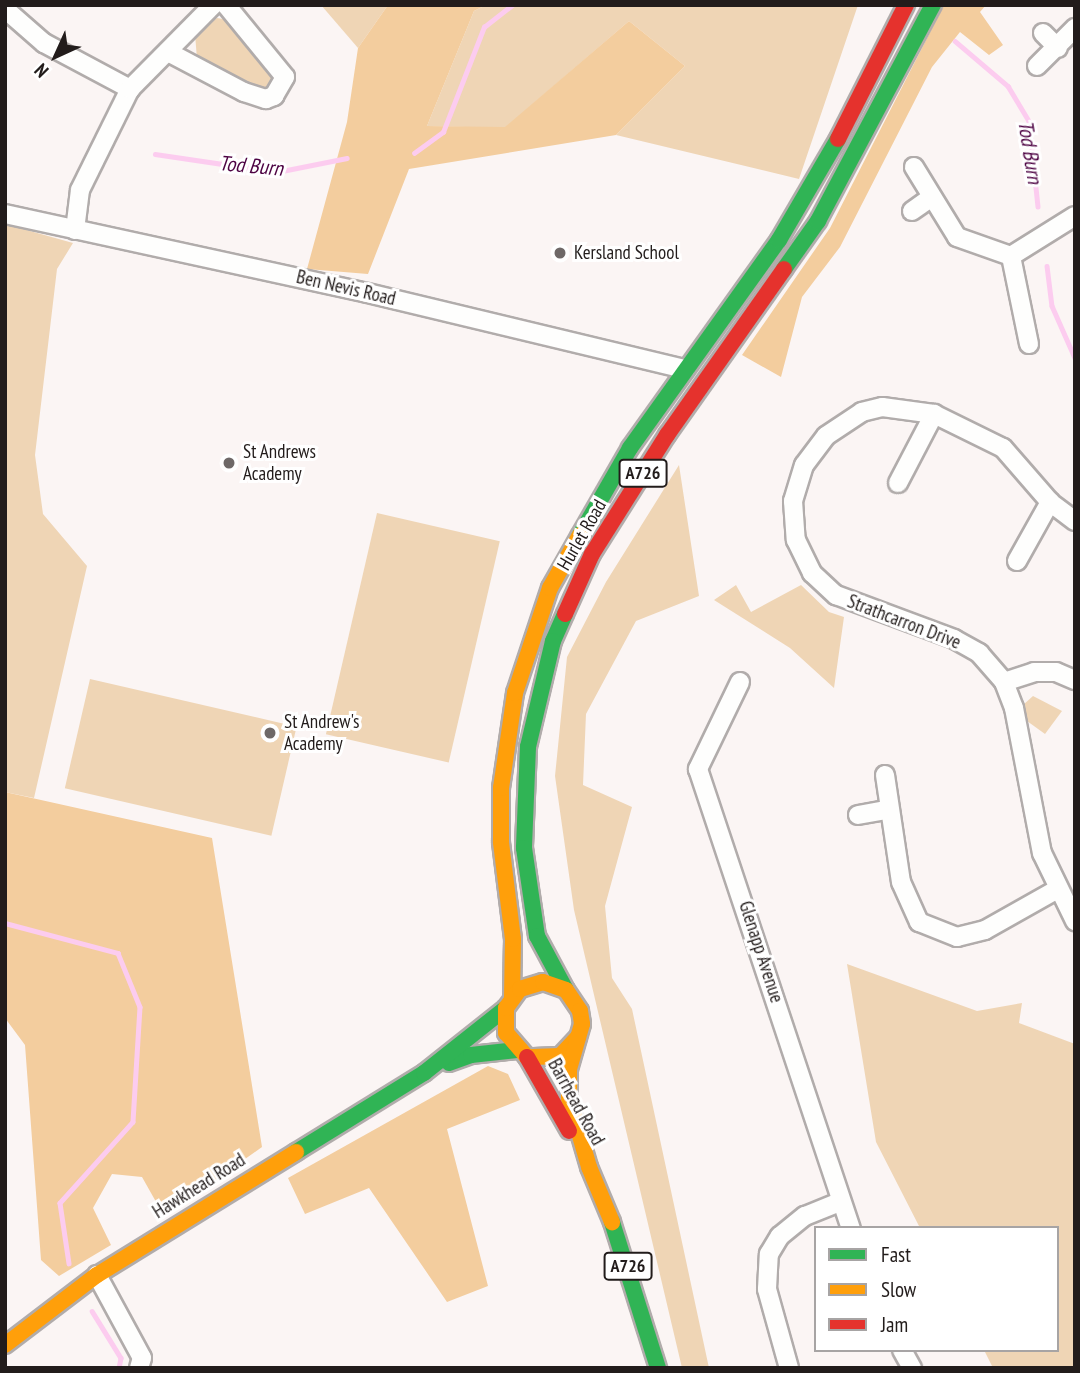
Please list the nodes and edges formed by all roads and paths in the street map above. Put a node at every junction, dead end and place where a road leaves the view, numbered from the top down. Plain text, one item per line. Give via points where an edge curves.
1 (213, 5) edge
2 (226, 5) edge
3 (905, 5) edge
4 (933, 5) edge
5 (5, 9) edge
6 (1075, 28) edge
7 (1042, 33) dead end
8 (1058, 48) junction
9 (168, 52) junction
10 (1037, 66) dead end
11 (130, 89) junction
12 (914, 167) dead end
13 (932, 197) junction
14 (912, 211) dead end
15 (5, 214) edge
16 (1075, 216) edge
17 (75, 230) junction
18 (1011, 256) junction
19 (1029, 344) dead end
20 (685, 369) junction
21 (934, 414) junction
22 (898, 483) dead end
23 (1050, 502) junction
24 (1075, 521) edge
25 (1017, 561) dead end
26 (1075, 680) edge
27 (740, 682) dead end
28 (1004, 682) junction
29 (885, 775) dead end
30 (887, 810) junction
31 (858, 815) dead end
32 (1056, 891) junction
33 (1075, 921) edge
34 (566, 990) junction
35 (509, 1003) junction
36 (578, 1037) junction
37 (522, 1053) junction
38 (424, 1073) junction
39 (589, 1167) junction
40 (839, 1202) junction
41 (850, 1226) edge
42 (97, 1275) junction
43 (5, 1345) edge
44 (903, 1352) edge
45 (139, 1368) edge
46 (658, 1368) edge
47 (789, 1368) edge
48 (912, 1368) edge

1 - 9 street
2 - 9 street via 285,77 275,96 265,99 244,92
3 - 20 main road, Hurlet Road / A726 via 843,131 779,240 703,352
4 - 34 main road, Hurlet Road / A726 via 818,221 667,435 592,554 553,641 527,747 524,848 537,936
5 - 11 street via 44,43
6 - 8 street
7 - 8 street
8 - 10 street
9 - 11 street
11 - 17 street via 80,190
12 - 13 street
13 - 14 street
13 - 18 street via 957,237
15 - 17 street, Ben Nevis Road
16 - 18 street
17 - 20 street, Ben Nevis Road via 368,293
18 - 19 street
20 - 35 main road, Hurlet Road / A726 via 630,448 572,546 550,588 518,682 501,788 501,842 513,939
21 - 22 street
21 - 23 street, Strathcarron Drive via 1003,448
21 - 28 street, Strathcarron Drive via 882,407 862,412 827,436 804,465 793,501 796,540 812,573 836,595 954,639 979,653
23 - 24 street, Strathcarron Drive
23 - 25 street
26 - 28 street via 1056,673 1034,673
27 - 40 street, Glenapp Avenue via 698,769 814,1111
28 - 32 street, Strathcarron Drive via 1014,708 1042,853
29 - 30 street
30 - 31 street
30 - 32 street via 910,905 919,922 937,932 957,937 985,930
32 - 33 street, Strathcarron Drive
34 - 35 main road via 543,982 520,989
34 - 36 main road via 580,1011
35 - 37 main road via 506,1033
35 - 38 main road, Hawkhead Road
36 - 37 main road via 560,1056
36 - 39 main road, Barrhead Road / A726 via 569,1069 569,1098
37 - 38 main road, Hawkhead Road via 471,1055
37 - 39 main road, Barrhead Road / A726
38 - 42 main road, Hawkhead Road
39 - 46 main road, Barrhead Road / A726 via 624,1252
40 - 41 street, Glenapp Avenue
40 - 47 street via 805,1216 780,1236 769,1254 767,1289
42 - 43 main road, Hawkhead Road
42 - 45 street via 142,1358
44 - 48 street

